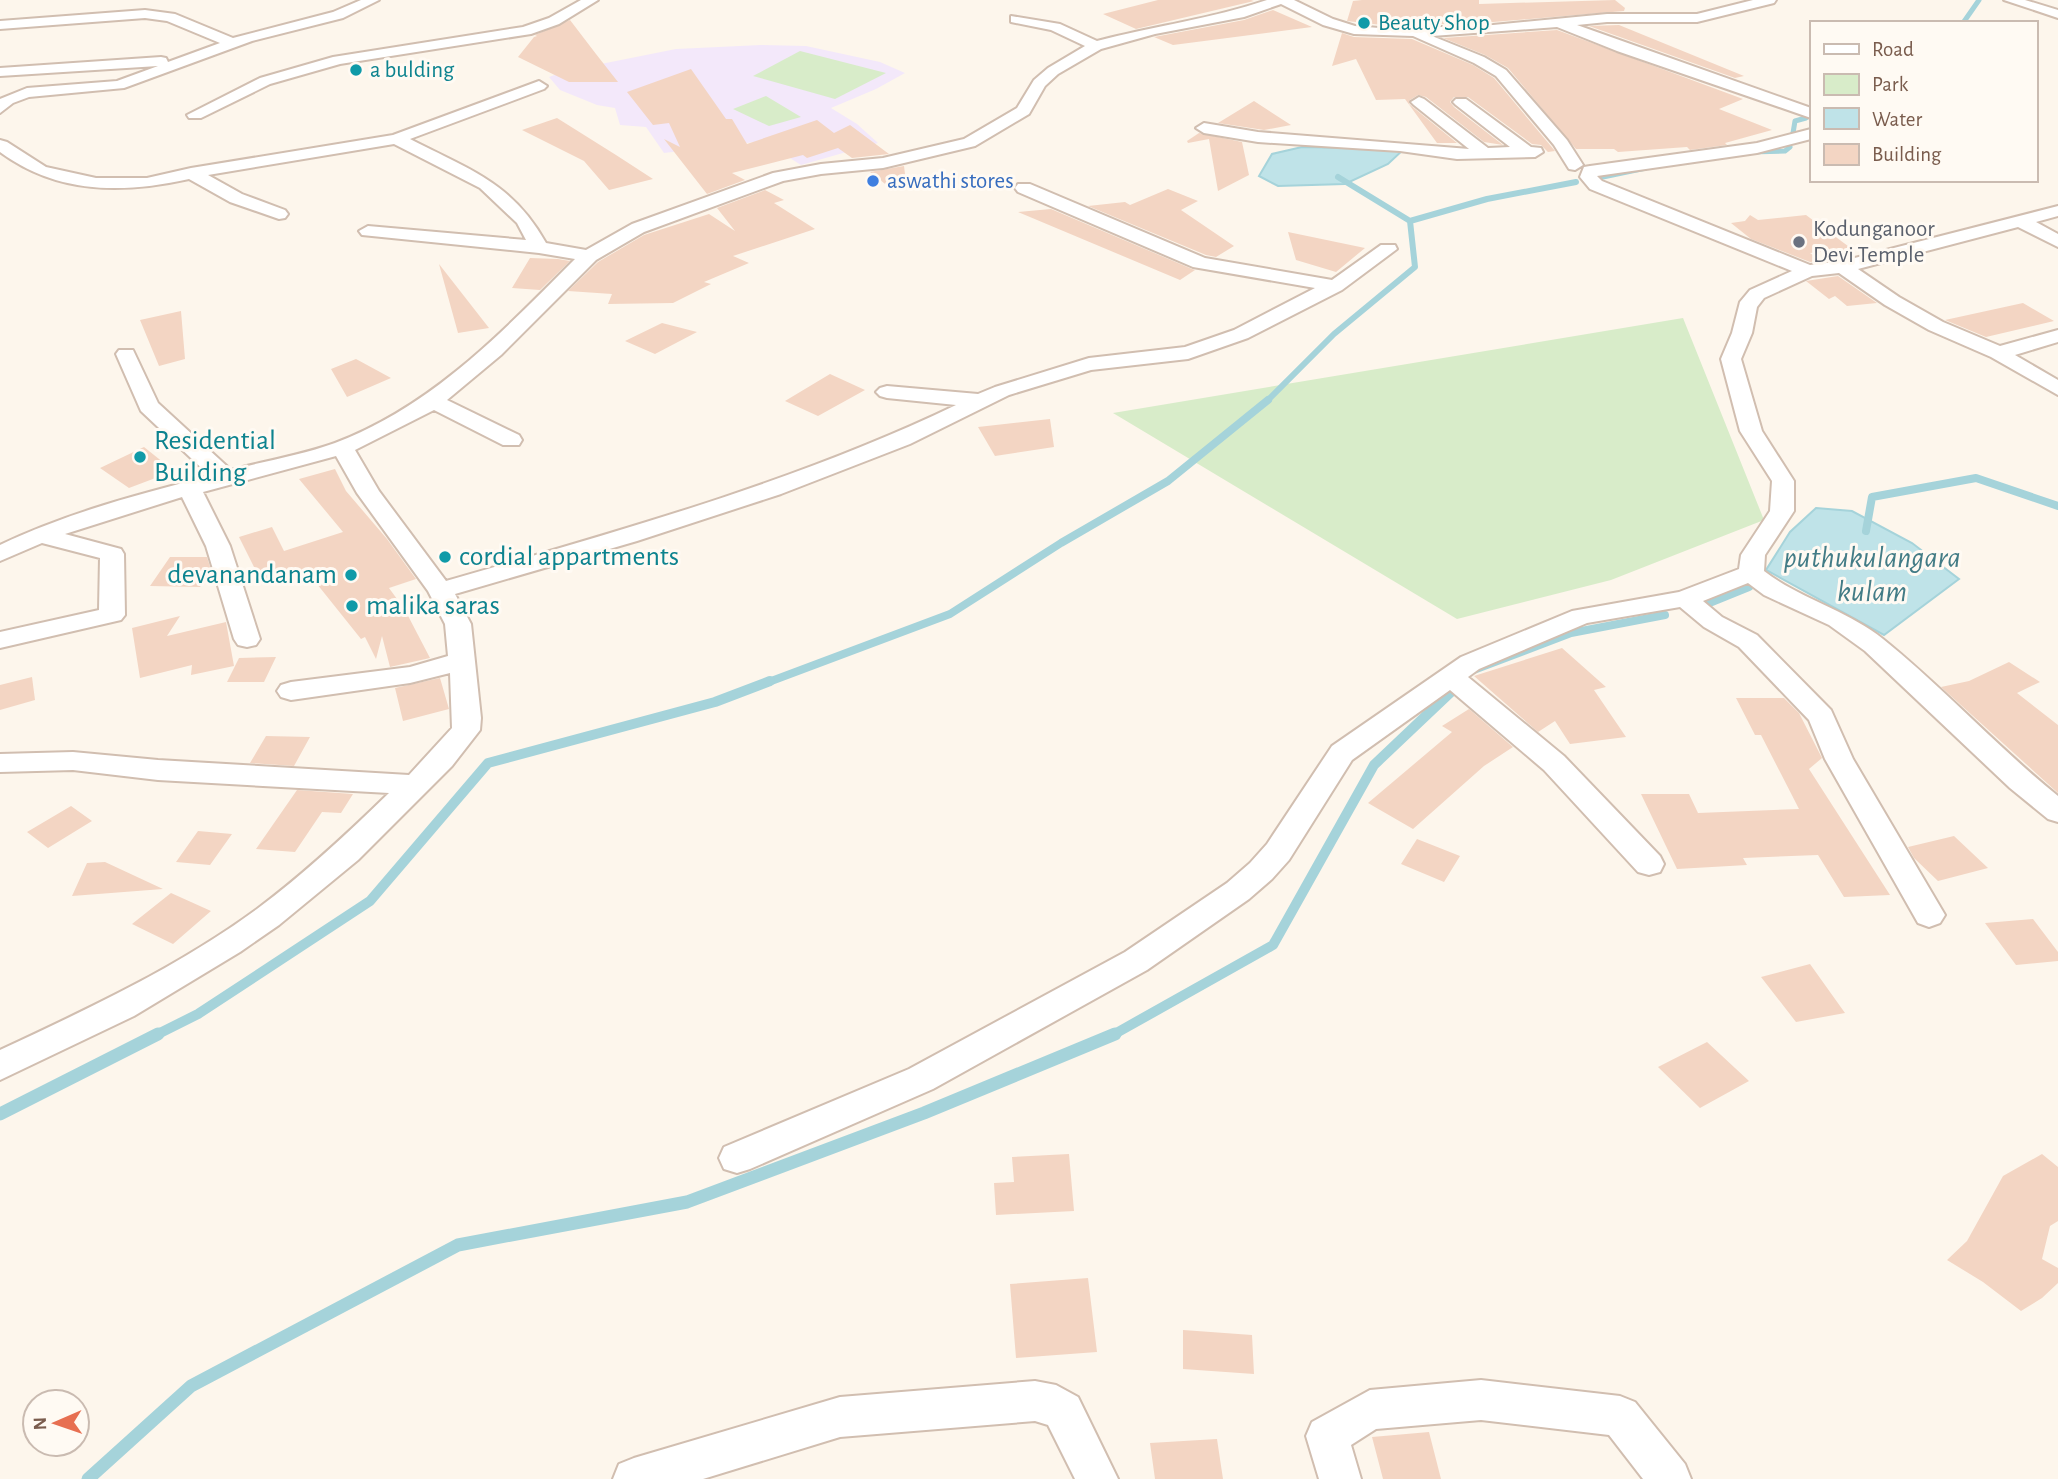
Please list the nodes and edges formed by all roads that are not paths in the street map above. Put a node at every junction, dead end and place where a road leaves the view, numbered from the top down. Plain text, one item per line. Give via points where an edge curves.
1 (366, 0) edge
2 (591, 0) edge
3 (1282, 0) edge
4 (1770, 0) edge
5 (2011, 0) edge
6 (1579, 6) dead end
7 (2058, 14) edge
8 (1607, 18) junction
9 (1016, 19) dead end
10 (1560, 23) junction
11 (0, 25) edge
12 (1409, 32) junction
13 (233, 43) junction
14 (1096, 46) junction
15 (192, 58) junction
16 (0, 72) edge
17 (539, 86) dead end
18 (1419, 102) dead end
19 (1461, 102) dead end
20 (0, 108) edge
21 (1810, 113) edge
22 (195, 115) dead end
23 (1203, 128) dead end
24 (1810, 134) edge
25 (0, 139) edge
26 (396, 139) junction
27 (1526, 151) junction
28 (1486, 154) junction
29 (1583, 168) junction
30 (191, 173) junction
31 (1024, 188) dead end
32 (2058, 212) edge
33 (279, 214) dead end
34 (2021, 221) junction
35 (368, 230) dead end
36 (2058, 242) edge
37 (539, 247) junction
38 (1388, 249) dead end
39 (589, 256) junction
40 (1843, 267) junction
41 (1808, 271) junction
42 (1335, 286) junction
43 (2058, 336) edge
44 (1998, 353) junction
45 (126, 354) dead end
46 (2058, 389) edge
47 (887, 392) dead end
48 (433, 401) junction
49 (982, 401) junction
50 (511, 440) dead end
51 (342, 448) junction
52 (226, 478) junction
53 (190, 489) junction
54 (40, 535) junction
55 (0, 554) edge
56 (1751, 573) junction
57 (440, 590) junction
58 (1685, 599) junction
59 (247, 639) dead end
60 (0, 640) edge
61 (462, 661) junction
62 (1450, 676) junction
63 (291, 691) dead end
64 (0, 763) edge
65 (414, 785) junction
66 (2058, 812) edge
67 (1650, 864) dead end
68 (1930, 915) dead end
69 (0, 1066) edge
70 (737, 1158) dead end
71 (634, 1479) edge
72 (1097, 1479) edge
73 (1340, 1479) edge
74 (1670, 1479) edge

1 - 13 street via 326,19
2 - 22 street via 526,31 338,61 277,78
3 - 12 street via 1354,30
3 - 14 street
4 - 8 street via 1697,18
5 - 7 street
6 - 8 street
8 - 10 street
9 - 14 street via 1055,27
10 - 12 street
10 - 21 street via 1623,50
11 - 13 street via 38,28 145,14 170,17
12 - 29 street via 1501,73
13 - 15 street
14 - 39 street via 1046,77 1023,111 970,143 883,163 779,177 638,228
15 - 16 street via 33,64
15 - 20 street via 113,87 27,93
17 - 26 street
18 - 28 street
19 - 27 street
23 - 28 street via 1258,137
24 - 29 street via 1724,152
25 - 30 street via 28,165 96,183 147,183
26 - 30 street
26 - 37 street via 486,184 524,220
27 - 28 street
27 - 29 street
29 - 41 street via 1596,185
30 - 33 street via 236,198
31 - 42 street via 1200,263
32 - 34 street
34 - 36 street
34 - 40 street
35 - 37 street
37 - 39 street
38 - 42 street
39 - 48 street via 494,351
40 - 41 street
40 - 44 street via 1936,326
41 - 56 street via 1757,294 1747,306 1731,359 1751,431 1783,481 1782,511 1753,555
42 - 49 street via 1241,334 1188,353 1088,364
43 - 44 street
44 - 46 street
45 - 52 street via 149,406
47 - 49 street
48 - 50 street
48 - 51 street
49 - 57 street via 902,439 774,489
51 - 52 street
51 - 57 street
52 - 53 street
53 - 54 street
53 - 59 street via 218,546
54 - 55 street
54 - 60 street via 112,554 113,615
56 - 58 street
56 - 66 street via 1773,590 1838,620 1874,645
57 - 61 street via 458,624
58 - 62 street via 1581,616
58 - 68 street via 1713,622 1748,641 1821,716 1839,759
61 - 63 street via 410,675
61 - 65 street via 466,730
62 - 67 street via 1554,763
62 - 70 street via 1342,753 1261,871 1136,961 921,1079
64 - 65 street via 73,761
65 - 69 street via 347,852 229,944 122,1007
71 - 72 street via 840,1417 1035,1401 1063,1411
73 - 74 street via 1327,1436 1370,1410 1481,1400 1620,1416

